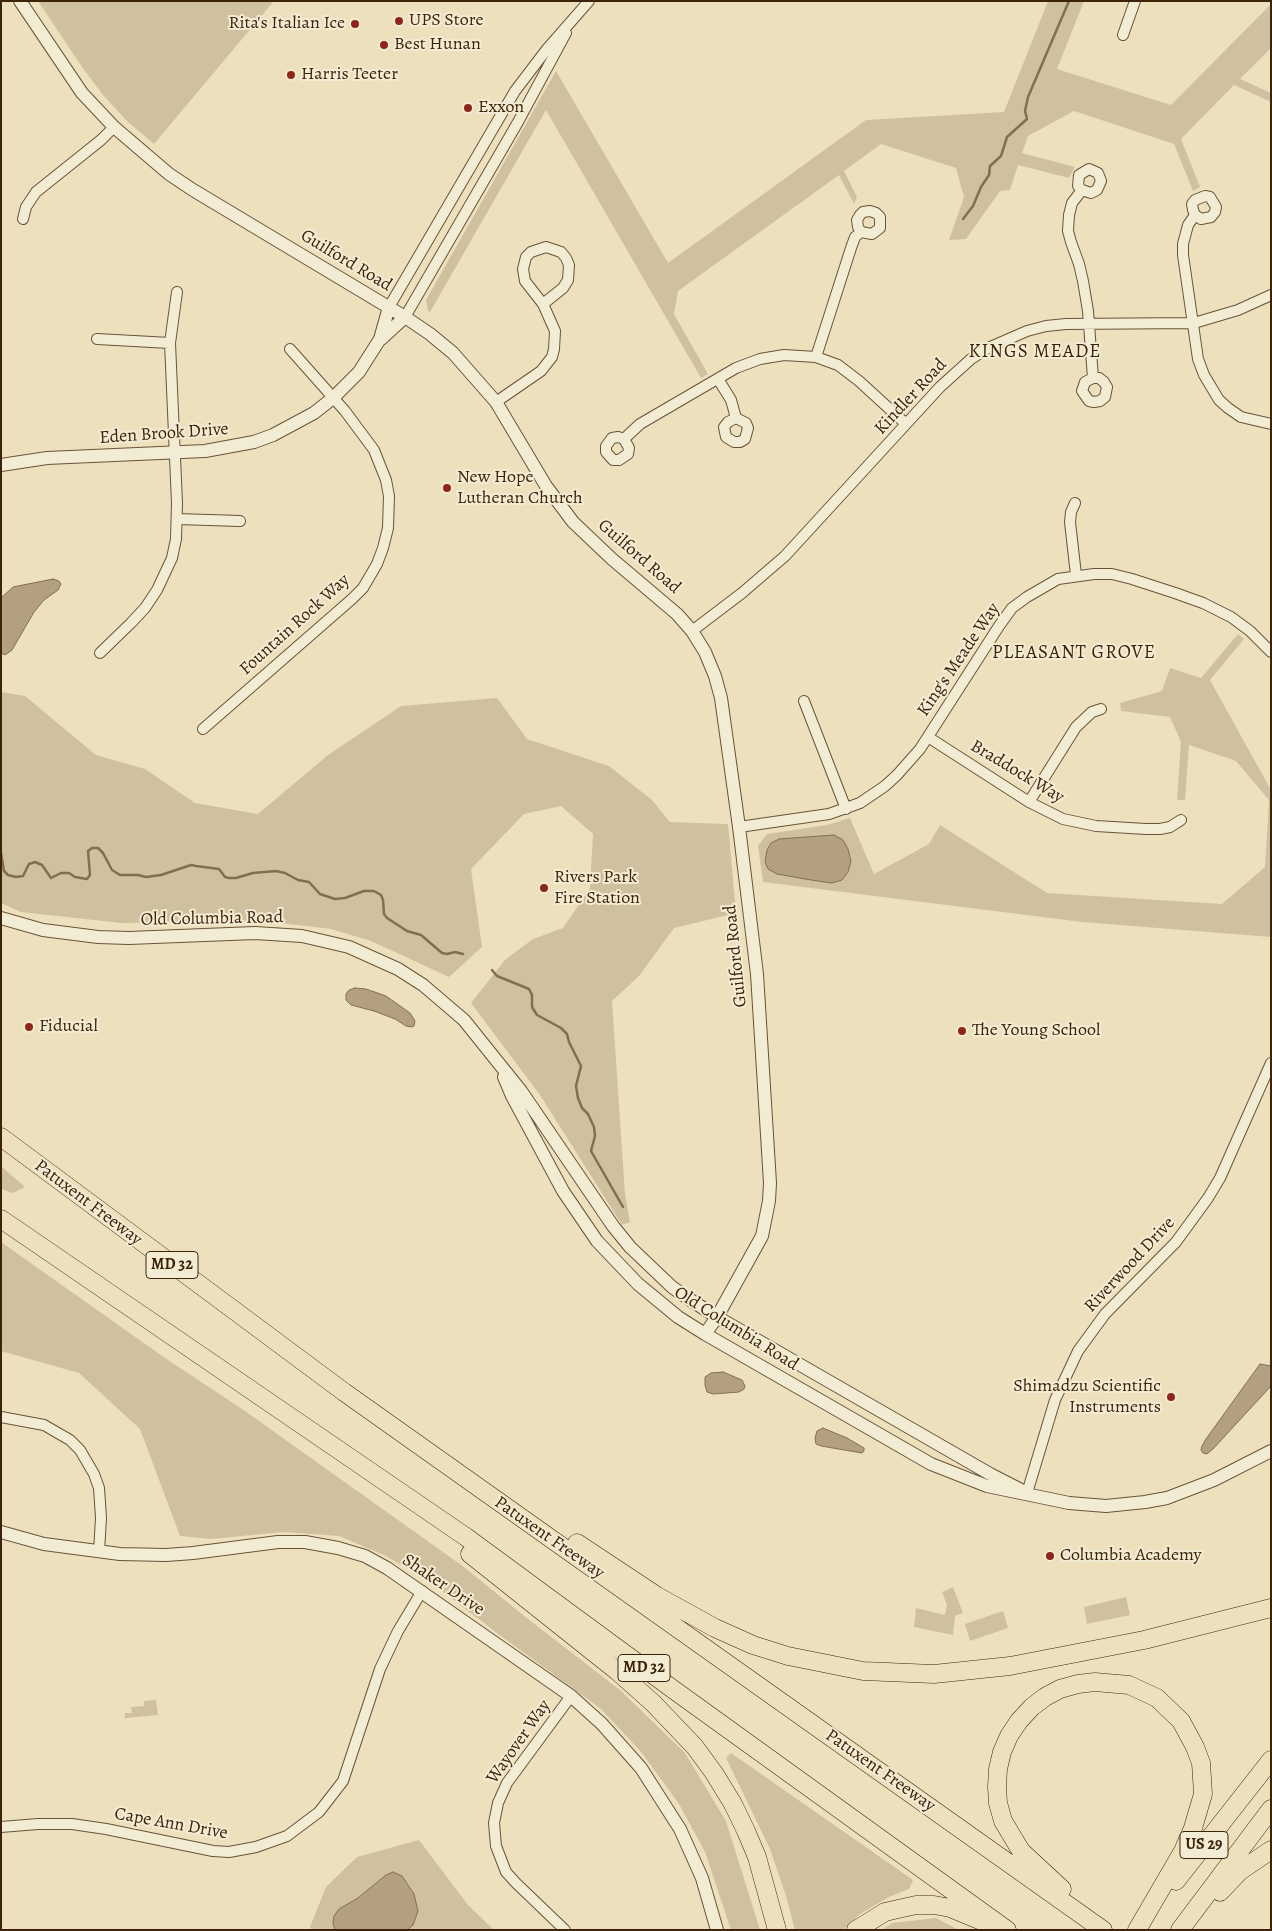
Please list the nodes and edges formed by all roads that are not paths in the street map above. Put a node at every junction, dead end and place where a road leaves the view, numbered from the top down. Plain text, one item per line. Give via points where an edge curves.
1 (20, 1) edge
2 (589, 1) edge
3 (1136, 1) edge
4 (573, 20) junction
5 (1122, 35) dead end
6 (114, 127) junction
7 (1082, 190) dead end
8 (1195, 215) dead end
9 (23, 219) dead end
10 (861, 232) dead end
11 (177, 292) dead end
12 (1271, 295) edge
13 (543, 304) junction
14 (389, 308) junction
15 (405, 317) junction
16 (1194, 322) junction
17 (1088, 324) junction
18 (97, 339) dead end
19 (380, 339) junction
20 (170, 343) junction
21 (290, 349) dead end
22 (816, 357) junction
23 (1093, 378) dead end
24 (718, 379) junction
25 (333, 398) junction
26 (496, 402) junction
27 (736, 418) dead end
28 (906, 424) junction
29 (1271, 424) edge
30 (624, 439) dead end
31 (174, 452) junction
32 (1, 465) edge
33 (1075, 503) dead end
34 (177, 519) junction
35 (240, 521) dead end
36 (1076, 575) junction
37 (692, 631) junction
38 (1271, 652) edge
39 (100, 653) dead end
40 (804, 700) dead end
41 (1102, 709) dead end
42 (203, 729) dead end
43 (928, 737) junction
44 (1029, 802) junction
45 (846, 809) junction
46 (1182, 820) dead end
47 (739, 827) junction
48 (1, 918) edge
49 (1271, 1063) edge
50 (499, 1066) junction
51 (1, 1137) edge
52 (1, 1219) edge
53 (717, 1317) junction
54 (706, 1334) junction
55 (344, 1392) junction
56 (279, 1408) junction
57 (1, 1417) edge
58 (1271, 1451) edge
59 (1027, 1493) junction
60 (1, 1532) edge
61 (99, 1552) junction
62 (422, 1591) junction
63 (1271, 1608) edge
64 (570, 1696) junction
65 (1271, 1760) edge
66 (885, 1774) junction
67 (1271, 1809) edge
68 (1, 1827) edge
69 (1271, 1850) edge
70 (1072, 1898) junction
71 (1107, 1928) edge
72 (565, 1930) edge
73 (717, 1930) edge
74 (777, 1930) edge
75 (856, 1930) edge
76 (997, 1930) edge
77 (1008, 1930) edge
78 (1137, 1930) edge
79 (1182, 1930) edge

1 - 6 street, Guilford Road via 82,93
2 - 4 street, Eden Brook Drive
3 - 5 street
4 - 14 street, Eden Brook Drive via 547,48 515,92
4 - 15 street, Eden Brook Drive
6 - 9 street via 36,192 26,207
6 - 14 street, Guilford Road via 192,190
7 - 17 street via 1072,203 1068,231 1083,280
8 - 16 street via 1188,225 1183,244
10 - 22 street via 850,248
11 - 20 street
12 - 16 street, Kindler Road via 1238,310
13 - 13 street via 563,288 569,274 566,258 561,252 546,247 531,252 523,269 525,281
13 - 26 street via 555,331 552,358 541,371
14 - 15 street, Guilford Road
14 - 19 street, Eden Brook Drive
15 - 19 street, Eden Brook Drive
15 - 26 street, Guilford Road via 453,353
16 - 17 street, Kindler Road
16 - 29 street via 1198,359 1218,400 1241,417
17 - 23 street
17 - 28 street, Kindler Road via 1046,326 988,348 952,376
18 - 20 street
19 - 25 street, Eden Brook Drive via 359,372
20 - 31 street
21 - 25 street, Fountain Rock Way
22 - 24 street via 799,354 772,356 743,365
22 - 28 street via 848,372
24 - 27 street via 731,400
24 - 30 street via 640,424
25 - 31 street, Eden Brook Drive via 294,424 254,442 205,451
25 - 42 street, Fountain Rock Way via 364,435 381,465 389,496 388,528 383,548 370,578 352,599
26 - 37 street, Guilford Road via 546,486 573,522
28 - 37 street, Kindler Road via 786,556
31 - 32 street, Eden Brook Drive via 46,458
31 - 34 street
33 - 36 street via 1070,522
34 - 35 street
34 - 39 street via 172,558 157,590 140,613
36 - 38 street, King's Meade Way via 1112,574 1203,603 1247,628
36 - 43 street, King's Meade Way via 1058,579 1012,608
37 - 47 street, Guilford Road via 715,676 721,698
40 - 45 street
41 - 44 street via 1092,712 1076,727
43 - 44 street, Braddock Way
43 - 45 street, King's Meade Way via 898,775
44 - 46 street, Braddock Way via 1063,819 1096,826 1160,829
45 - 47 street, King's Meade Way via 815,817
47 - 53 street, Guilford Road via 757,974 769,1201 762,1236
48 - 50 street, Old Columbia Road via 43,930 98,937 263,933 302,936 349,947 398,969 423,985 464,1020
49 - 59 street, Riverwood Drive via 1208,1198 1176,1242 1105,1314 1078,1351 1055,1400
50 - 53 street, Old Columbia Road via 521,1091 596,1203 630,1246 689,1300
50 - 54 street, Old Columbia Road via 563,1191 598,1241 613,1260 660,1304
51 - 55 highway, Patuxent Freeway / MD 32
52 - 56 highway, MD 32
53 - 54 street, Guilford Road
53 - 59 street, Old Columbia Road
54 - 59 street, Old Columbia Road via 931,1464 987,1486
55 - 63 highway via 688,1614 753,1645 816,1663 898,1674 971,1671 1144,1640
55 - 66 highway, Patuxent Freeway / MD 32
56 - 74 highway via 516,1590 617,1671 674,1724 714,1773 733,1804 757,1857
56 - 77 highway, MD 32 via 466,1537
57 - 61 street via 44,1425 70,1440 80,1450 99,1488
58 - 59 street, Old Columbia Road via 1214,1480 1167,1498 1145,1502 1088,1505
60 - 61 street, Shaker Drive via 44,1544
61 - 62 street, Shaker Drive via 166,1555 278,1542 321,1544 365,1556
62 - 64 street, Shaker Drive
62 - 68 street, Cape Ann Drive via 380,1669 343,1781 318,1812 287,1836 229,1852 72,1824
64 - 72 street, Wayover Way via 507,1783 498,1803 494,1833 506,1872
64 - 73 street, Shaker Drive via 602,1724 641,1768 665,1804 702,1878
65 - 78 highway, US 29
66 - 70 highway via 982,1835
66 - 71 highway, Patuxent Freeway / MD 32
67 - 79 highway, US 29
69 - 79 highway via 1240,1871
70 - 71 highway
70 - 78 highway via 1021,1851 1003,1821 997,1787 1002,1752 1019,1721 1032,1707 1060,1689 1095,1682 1129,1685 1157,1698 1181,1721 1201,1763 1203,1794 1183,1851
75 - 76 highway via 885,1912 916,1905 950,1908

